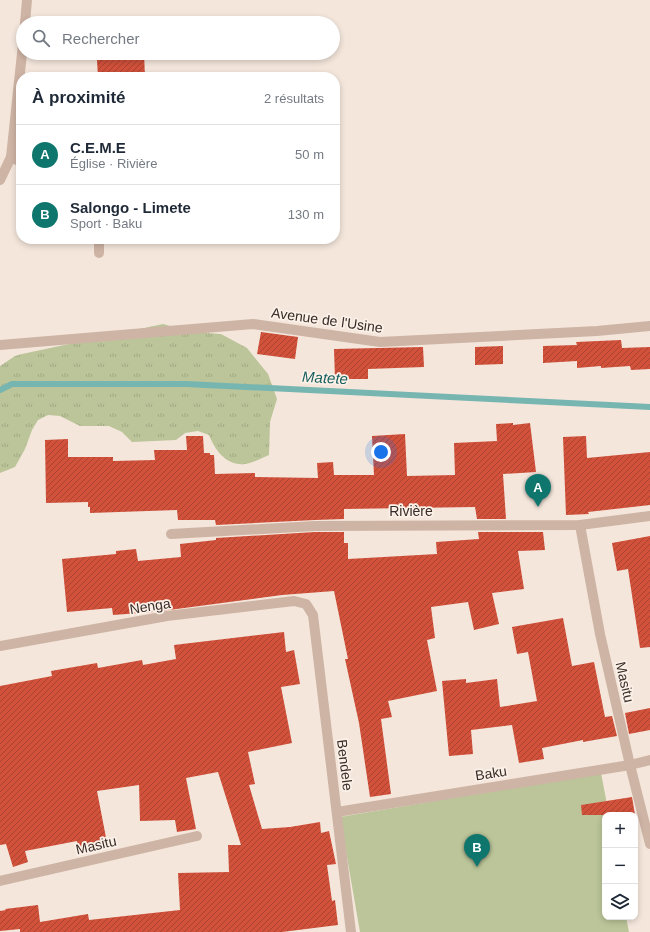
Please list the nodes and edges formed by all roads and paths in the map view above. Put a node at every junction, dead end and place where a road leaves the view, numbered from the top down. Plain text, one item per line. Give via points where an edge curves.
1 (28, 0) edge
2 (26, 16) edge
3 (21, 60) edge
4 (20, 72) edge
5 (16, 110) edge
6 (11, 157) junction
7 (16, 160) edge
8 (0, 180) edge
9 (99, 244) edge
10 (99, 253) dead end
11 (650, 326) edge
12 (0, 345) edge
13 (650, 516) edge
14 (580, 525) junction
15 (171, 534) dead end
16 (306, 604) joint
17 (0, 646) edge
18 (650, 760) edge
19 (630, 765) junction
20 (337, 812) junction
21 (197, 836) dead end
22 (650, 844) edge
23 (0, 881) edge
24 (350, 932) edge

1 - 2 street
3 - 4 street
5 - 6 street
6 - 7 street
6 - 8 street
9 - 10 street
11 - 12 street, Avenue de l'Usine via 380,342 253,324
13 - 14 street, Rivière
14 - 15 street, Rivière via 315,526
14 - 19 street, Masitu via 600,634
16 - 17 street, Nenga via 294,601 168,616
16 - 20 street, Bendele via 313,615
18 - 19 street, Baku
19 - 20 street, Baku
19 - 22 street, Masitu
20 - 24 street, Bendele
21 - 23 street, Masitu

